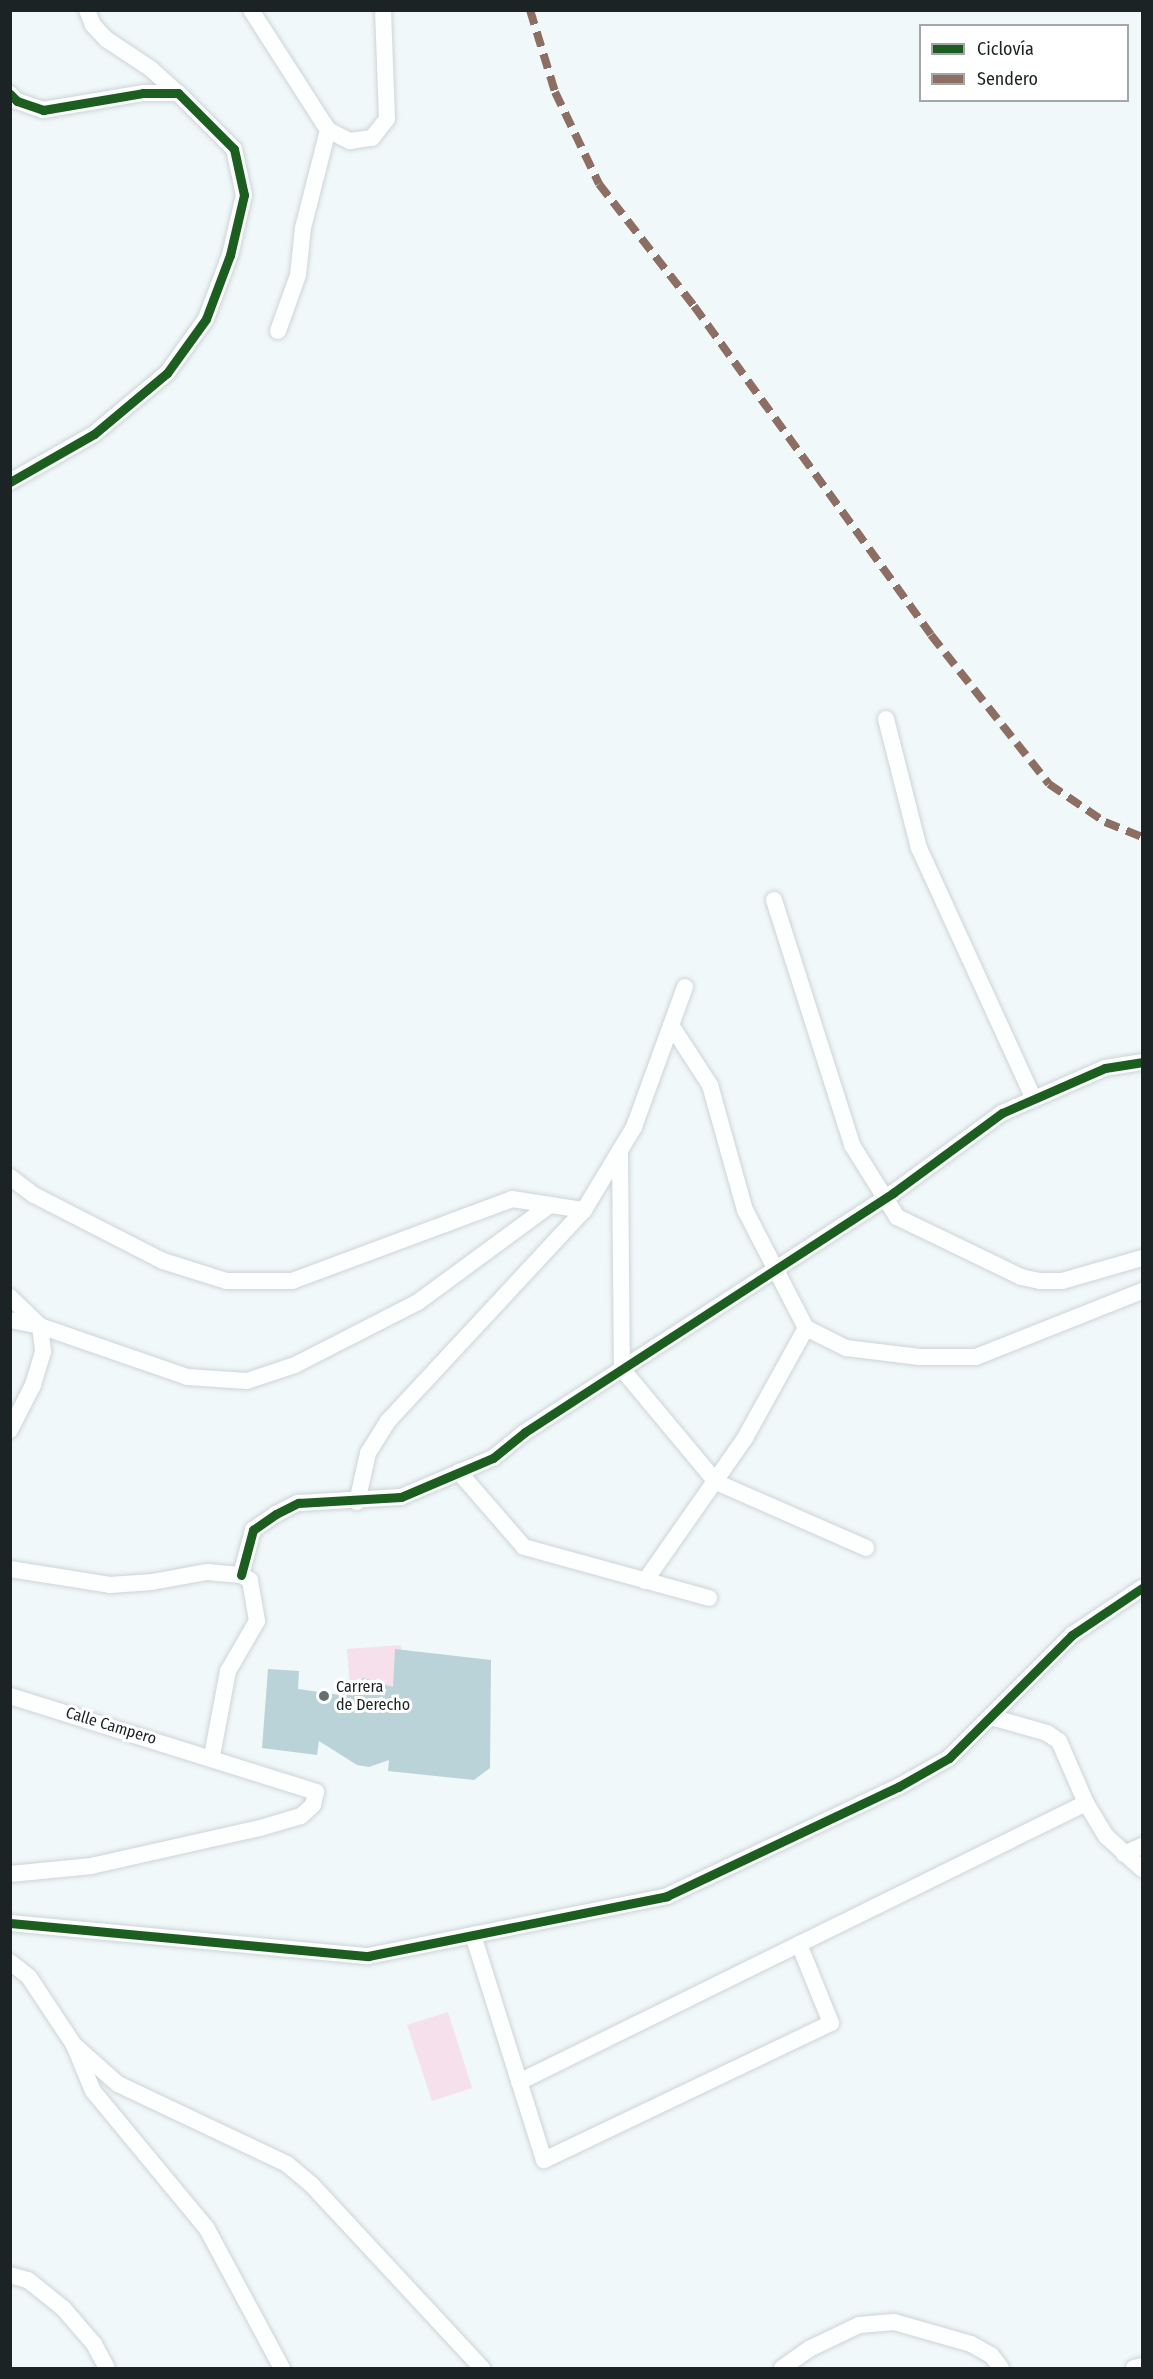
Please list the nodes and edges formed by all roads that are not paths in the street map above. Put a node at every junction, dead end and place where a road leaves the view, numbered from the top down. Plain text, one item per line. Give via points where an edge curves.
1 (87, 10) edge
2 (250, 10) edge
3 (383, 10) edge
4 (177, 93) junction
5 (10, 94) edge
6 (328, 130) junction
7 (278, 331) dead end
8 (10, 482) edge
9 (886, 719) dead end
10 (774, 900) dead end
11 (685, 987) dead end
12 (671, 1025) junction
13 (1143, 1062) edge
14 (1034, 1099) junction
15 (620, 1150) junction
16 (10, 1176) edge
17 (884, 1199) junction
18 (550, 1204) junction
19 (584, 1210) junction
20 (1143, 1257) edge
21 (774, 1270) junction
22 (1143, 1291) edge
23 (10, 1297) edge
24 (10, 1320) edge
25 (40, 1326) junction
26 (806, 1328) junction
27 (622, 1369) junction
28 (10, 1430) edge
29 (459, 1472) junction
30 (716, 1482) junction
31 (357, 1502) junction
32 (866, 1548) dead end
33 (10, 1569) edge
34 (241, 1575) junction
35 (645, 1581) junction
36 (1143, 1588) edge
37 (709, 1598) dead end
38 (10, 1696) edge
39 (991, 1717) junction
40 (212, 1756) junction
41 (1086, 1803) junction
42 (1143, 1846) edge
43 (1124, 1854) junction
44 (1143, 1869) edge
45 (10, 1874) edge
46 (10, 1923) edge
47 (473, 1935) junction
48 (799, 1944) junction
49 (10, 1962) edge
50 (74, 2045) junction
51 (519, 2082) junction
52 (10, 2276) edge
53 (1143, 2366) edge
54 (107, 2368) edge
55 (282, 2368) edge
56 (482, 2368) edge
57 (782, 2368) edge
58 (1001, 2368) edge
59 (1134, 2368) edge

1 - 4 street via 93,26 106,39 151,69
2 - 6 street
3 - 6 street via 387,119 372,138 350,141
4 - 5 street via 143,93 43,110 17,101
4 - 8 street via 234,149 244,195 230,255 206,319 167,373 94,434
6 - 7 street via 303,228 298,275
9 - 14 street via 919,848
10 - 17 street via 852,1145
11 - 12 street
12 - 15 street via 634,1127
12 - 21 street via 710,1085 745,1210
13 - 14 street via 1105,1068
14 - 17 street via 1002,1113
15 - 19 street
15 - 27 street
16 - 18 street via 34,1195 163,1261 227,1281 292,1281 512,1198
17 - 20 street via 908,1225 1040,1281 1062,1281
17 - 21 street
18 - 19 street
18 - 25 street via 418,1302 295,1365 247,1381 188,1377
19 - 31 street via 389,1420 368,1452
21 - 26 street
21 - 27 street
22 - 26 street via 976,1357 919,1357 846,1348
23 - 25 street
24 - 25 street
25 - 28 street via 43,1352 33,1385
26 - 30 street
27 - 29 street via 525,1432 493,1458
27 - 30 street
29 - 31 street via 400,1497
29 - 35 street via 524,1547
30 - 32 street
30 - 35 street
31 - 34 street via 298,1503 276,1514 253,1530
33 - 34 street via 110,1585 207,1572
34 - 40 street via 250,1580 257,1621 228,1671
35 - 37 street
36 - 39 street via 1072,1635
38 - 40 street, Calle Campero
39 - 41 street via 1047,1733 1059,1741
39 - 47 street via 949,1758 898,1787 667,1896
40 - 45 street, Calle Campero via 316,1792 313,1805 301,1816 260,1828 92,1866
41 - 43 street via 1106,1836
41 - 48 street
42 - 43 street
43 - 44 street
46 - 47 street via 368,1956
47 - 51 street
48 - 51 street
48 - 51 street via 831,2023 544,2160
49 - 50 street via 29,1977
50 - 55 street via 93,2091 207,2229
50 - 56 street via 117,2084 287,2164 310,2182
52 - 54 street via 28,2280 63,2308 94,2344
53 - 59 street
57 - 58 street via 809,2349 859,2325 894,2322 971,2344 991,2355

